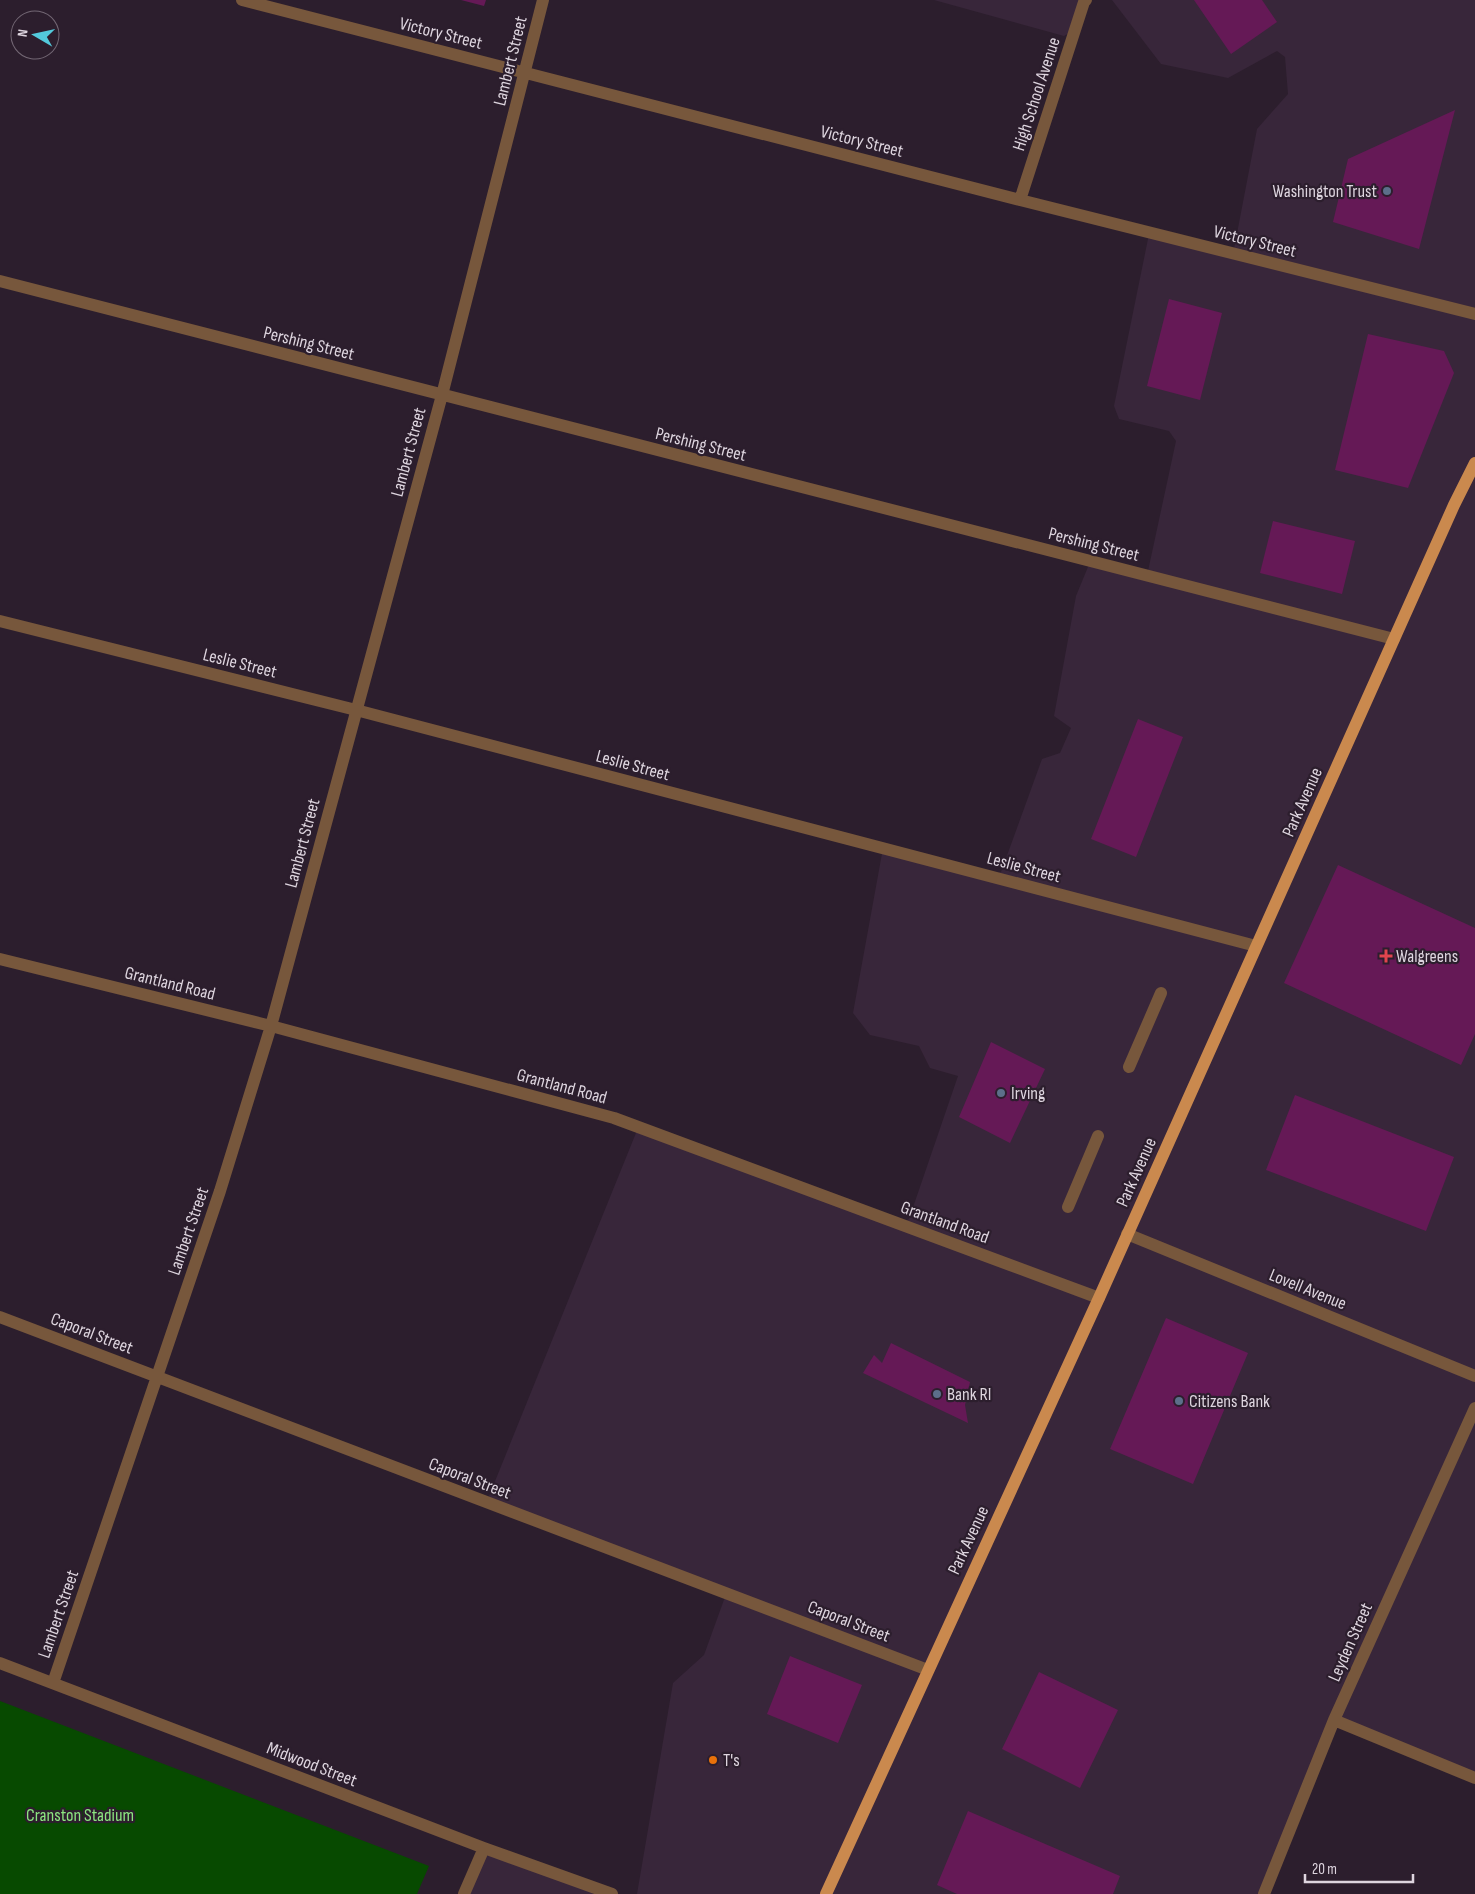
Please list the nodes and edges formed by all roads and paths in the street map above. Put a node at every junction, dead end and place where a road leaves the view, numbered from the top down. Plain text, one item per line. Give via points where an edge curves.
1 (242, 0) edge
2 (543, 0) edge
3 (1086, 0) edge
4 (525, 73) junction
5 (1020, 200) junction
6 (0, 281) edge
7 (1475, 314) edge
8 (442, 395) junction
9 (1475, 463) edge
10 (0, 620) edge
11 (1394, 640) junction
12 (356, 710) junction
13 (1256, 946) junction
14 (0, 959) edge
15 (1161, 993) dead end
16 (271, 1026) junction
17 (1129, 1067) dead end
18 (1098, 1136) dead end
19 (1068, 1207) dead end
20 (1127, 1234) junction
21 (1099, 1298) junction
22 (0, 1318) edge
23 (1475, 1376) edge
24 (158, 1377) junction
25 (1475, 1408) edge
26 (0, 1663) edge
27 (928, 1670) junction
28 (53, 1683) junction
29 (1334, 1720) junction
30 (1475, 1778) edge
31 (484, 1848) junction
32 (464, 1894) edge
33 (612, 1894) edge
34 (826, 1894) edge
35 (1264, 1894) edge

1 - 4 street, Victory Street
2 - 4 street, Lambert Street
3 - 5 street, High School Avenue
4 - 5 street, Victory Street
4 - 8 street, Lambert Street
5 - 7 street, Victory Street
6 - 8 street, Pershing Street
8 - 11 street, Pershing Street
8 - 12 street, Lambert Street
9 - 11 main road, Park Avenue
10 - 12 street, Leslie Street
11 - 13 main road, Park Avenue
12 - 13 street, Leslie Street
12 - 16 street, Lambert Street
13 - 20 main road, Park Avenue
14 - 16 street, Grantland Road
15 - 17 street
16 - 21 street, Grantland Road via 614,1118
16 - 24 street, Lambert Street
18 - 19 street
20 - 21 main road, Park Avenue
20 - 23 street, Lovell Avenue
21 - 27 main road, Park Avenue
22 - 24 street, Caporal Street
24 - 27 street, Caporal Street
24 - 28 street, Lambert Street
25 - 29 street, Leyden Street
26 - 28 street, Midwood Street
27 - 34 main road, Park Avenue
28 - 31 street, Midwood Street
29 - 30 street
29 - 35 street, Leyden Street
31 - 32 street
31 - 33 street, Midwood Street

